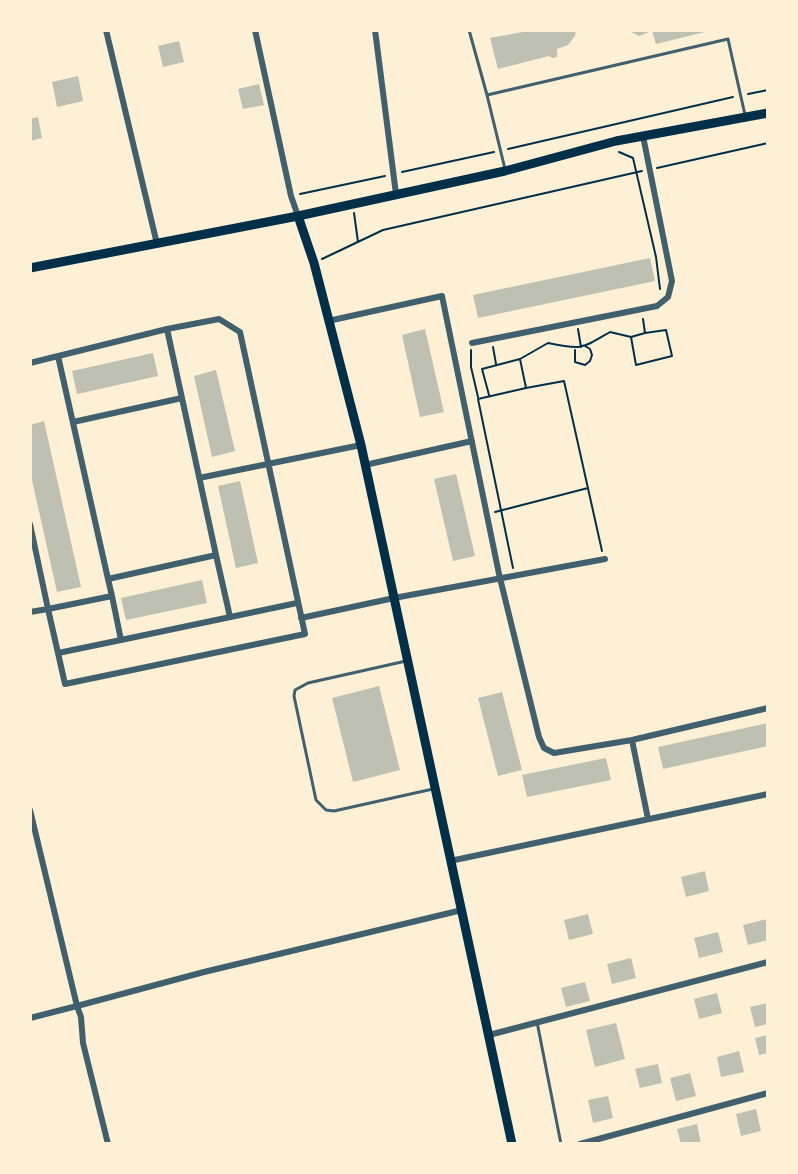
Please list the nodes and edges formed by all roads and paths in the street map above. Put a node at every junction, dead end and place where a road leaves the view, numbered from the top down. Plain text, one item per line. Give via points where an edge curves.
1 (106, 30) edge
2 (255, 30) edge
3 (375, 30) edge
4 (470, 30) edge
5 (768, 90) edge
6 (487, 95) junction
7 (741, 96) junction
8 (768, 112) edge
9 (746, 117) junction
10 (643, 136) junction
11 (768, 143) edge
12 (500, 151) junction
13 (619, 152) dead end
14 (649, 170) junction
15 (505, 171) junction
16 (637, 172) junction
17 (394, 174) junction
18 (396, 194) junction
19 (291, 196) junction
20 (298, 216) junction
21 (157, 244) junction
22 (314, 263) junction
23 (30, 268) edge
24 (658, 296) dead end
25 (641, 309) junction
26 (328, 321) junction
27 (577, 321) junction
28 (167, 329) junction
29 (645, 333) junction
30 (631, 337) junction
31 (491, 338) junction
32 (472, 343) joint
33 (583, 347) junction
34 (575, 349) junction
35 (58, 356) junction
36 (520, 359) junction
37 (30, 363) edge
38 (496, 365) junction
39 (525, 388) junction
40 (489, 396) junction
41 (182, 398) junction
42 (478, 399) junction
43 (73, 422) junction
44 (472, 441) junction
45 (361, 445) junction
46 (268, 464) junction
47 (365, 465) junction
48 (199, 478) junction
49 (588, 488) junction
50 (501, 510) junction
51 (486, 514) junction
52 (30, 524) edge
53 (602, 551) dead end
54 (216, 555) junction
55 (605, 559) dead end
56 (500, 576) junction
57 (108, 579) junction
58 (112, 596) junction
59 (394, 598) junction
60 (297, 603) junction
61 (48, 609) junction
62 (30, 612) edge
63 (230, 617) junction
64 (301, 618) junction
65 (121, 640) junction
66 (58, 653) junction
67 (408, 661) junction
68 (768, 708) edge
69 (632, 741) junction
70 (435, 789) junction
71 (768, 794) edge
72 (30, 810) edge
73 (648, 819) junction
74 (450, 861) junction
75 (462, 910) junction
76 (768, 962) edge
77 (77, 1006) junction
78 (30, 1018) edge
79 (537, 1022) junction
80 (489, 1035) junction
81 (768, 1093) edge
82 (108, 1144) edge
83 (513, 1144) edge
84 (561, 1144) edge
85 (580, 1144) edge

1 - 21 street
2 - 19 street
3 - 17 street
4 - 6 lane
5 - 7 path
6 - 7 lane via 728,39
6 - 12 lane
7 - 9 lane
7 - 12 path
8 - 9 main road
9 - 10 main road
10 - 14 street
10 - 15 main road
11 - 14 path
12 - 15 lane
12 - 17 path
13 - 16 path via 633,158
14 - 16 path
14 - 25 street via 672,281 668,297 657,306
15 - 18 main road
16 - 22 path via 383,230
16 - 24 path via 661,283
17 - 18 street
17 - 19 path
18 - 20 main road
19 - 20 street
20 - 21 main road
20 - 22 main road
21 - 23 main road
22 - 26 main road
25 - 27 street
25 - 29 path
26 - 44 street via 442,296
26 - 45 main road
27 - 31 street
27 - 33 path
28 - 35 street
28 - 41 street
28 - 46 street via 219,319 240,332
29 - 30 path
29 - 30 path via 666,330 672,356 636,365
30 - 33 path via 610,332
31 - 32 street
31 - 38 path
32 - 42 path via 471,367
33 - 34 path
33 - 34 path via 590,349 592,355 585,364 575,362
34 - 36 path via 548,344
35 - 37 street
35 - 43 street
36 - 38 path
36 - 39 path
38 - 40 path via 482,369
39 - 40 path
39 - 49 path via 564,381
40 - 42 path
41 - 43 street
41 - 48 street
42 - 50 path
43 - 57 street
44 - 47 street
44 - 51 street
45 - 46 street
45 - 47 main road
46 - 48 street
46 - 60 street
47 - 59 main road
48 - 54 street
49 - 50 path
49 - 53 path
50 - 51 path
50 - 56 path via 514,571
51 - 56 street
52 - 61 street
54 - 57 street
54 - 63 street
55 - 56 street
56 - 59 street
56 - 69 street via 544,748 554,753
57 - 58 street
58 - 61 street
58 - 65 street
59 - 64 street
59 - 67 main road
60 - 63 street
60 - 64 street
61 - 62 street
61 - 66 street
63 - 65 street
64 - 66 street via 305,634 65,684
65 - 66 street
67 - 70 main road
67 - 70 lane via 308,683 296,690 294,696 316,800 326,810
68 - 69 street
69 - 73 street
70 - 74 main road
71 - 73 street
72 - 77 street
73 - 74 street
74 - 75 main road
75 - 77 street
75 - 80 main road
76 - 79 street
77 - 78 street
77 - 82 street
79 - 80 street
79 - 84 lane
80 - 83 main road
81 - 85 street

